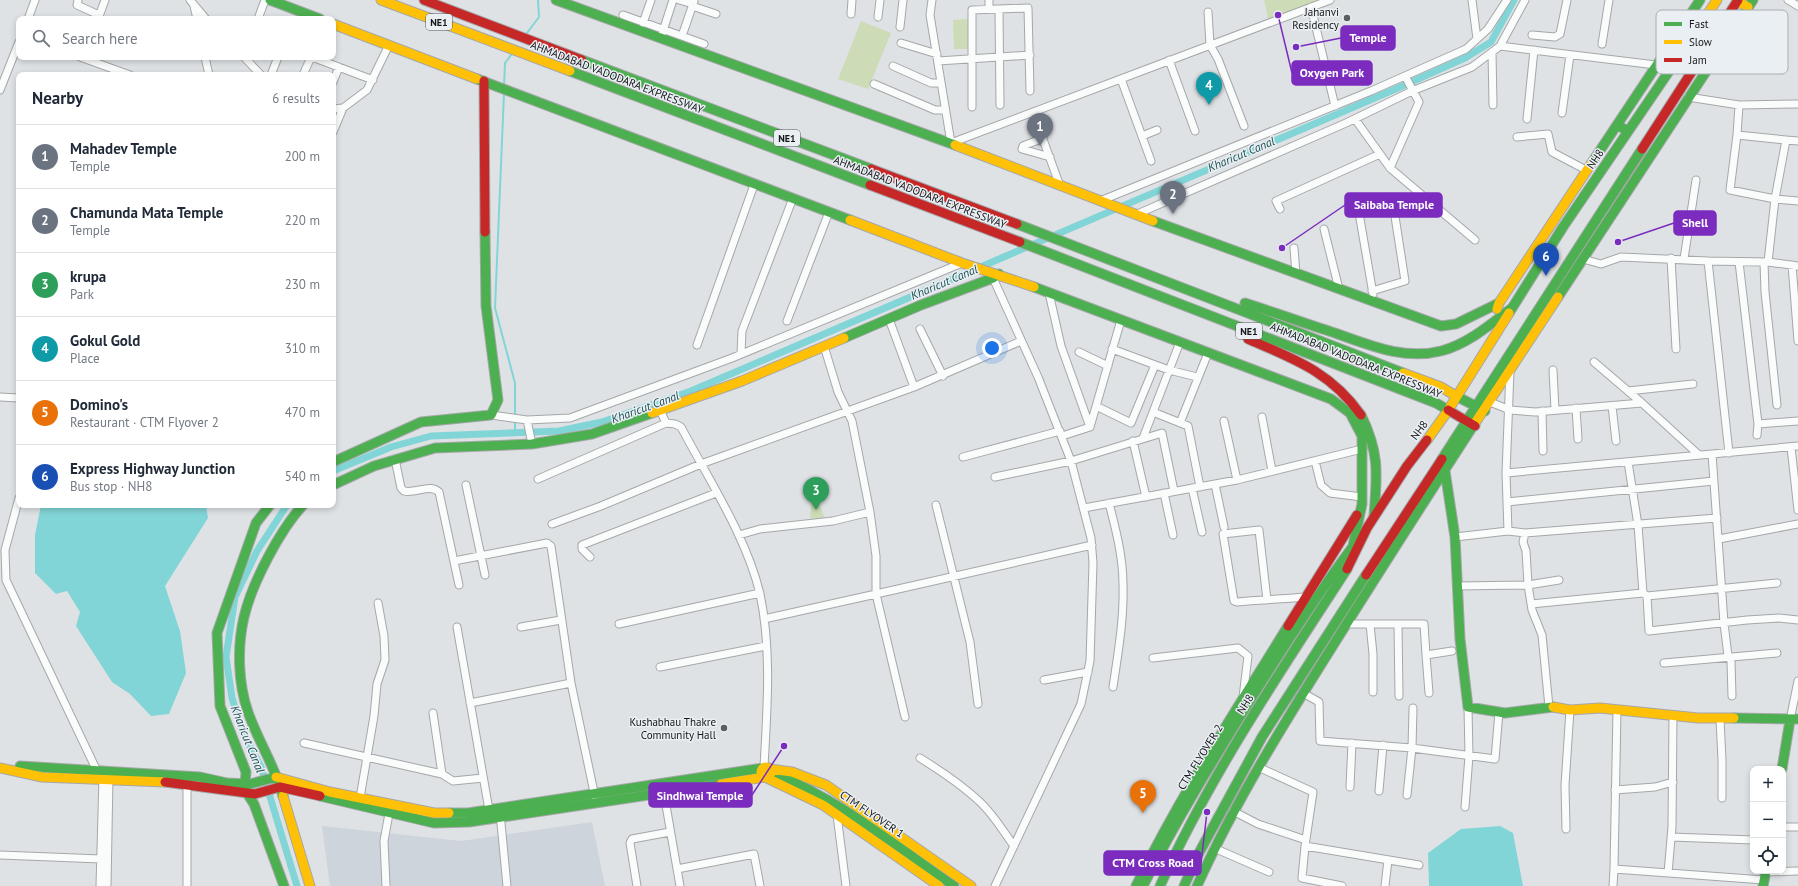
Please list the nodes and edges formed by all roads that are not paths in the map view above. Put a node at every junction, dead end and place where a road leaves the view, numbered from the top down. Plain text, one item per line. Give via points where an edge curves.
1 (35, 0) edge
2 (78, 0) edge
3 (105, 0) edge
4 (265, 0) edge
5 (270, 0) edge
6 (381, 0) edge
7 (424, 0) edge
8 (556, 0) edge
9 (651, 0) edge
10 (673, 0) edge
11 (679, 0) edge
12 (852, 0) edge
13 (880, 0) edge
14 (903, 0) edge
15 (932, 0) edge
16 (989, 0) edge
17 (1330, 0) edge
18 (1472, 0) edge
19 (1507, 0) edge
20 (1525, 0) edge
21 (1567, 0) edge
22 (1609, 0) edge
23 (1700, 0) edge
24 (1716, 0) edge
25 (1737, 1) edge
26 (192, 3) edge
27 (693, 3) edge
28 (1750, 4) edge
29 (1311, 7) junction
30 (989, 9) junction
31 (999, 9) junction
32 (1693, 10) edge
33 (1709, 10) edge
34 (1731, 10) edge
35 (1208, 12) dead end
36 (716, 14) dead end
37 (851, 14) dead end
38 (623, 15) dead end
39 (29, 16) edge
40 (97, 16) edge
41 (99, 16) edge
42 (196, 16) edge
43 (203, 16) edge
44 (259, 16) edge
45 (312, 16) edge
46 (878, 17) dead end
47 (643, 23) junction
48 (336, 25) edge
49 (900, 27) dead end
50 (662, 34) junction
51 (1532, 35) dead end
52 (682, 36) junction
53 (1477, 39) junction
54 (901, 43) dead end
55 (704, 44) dead end
56 (1602, 44) dead end
57 (389, 45) junction
58 (1210, 45) junction
59 (1500, 46) junction
60 (16, 49) edge
61 (1534, 50) junction
62 (1492, 52) junction
63 (1030, 55) junction
64 (1570, 55) junction
65 (1000, 57) junction
66 (937, 58) junction
67 (972, 59) junction
68 (88, 60) edge
69 (206, 60) edge
70 (247, 60) edge
71 (277, 60) edge
72 (310, 60) edge
73 (319, 60) edge
74 (1169, 60) junction
75 (1656, 65) joint
76 (892, 66) dead end
77 (339, 67) junction
78 (122, 72) edge
79 (208, 72) edge
80 (258, 72) edge
81 (272, 72) edge
82 (304, 72) edge
83 (336, 74) edge
84 (1666, 74) edge
85 (1690, 74) edge
86 (1703, 74) edge
87 (1406, 76) junction
88 (1121, 79) junction
89 (372, 80) junction
90 (484, 81) junction
91 (941, 83) junction
92 (874, 84) dead end
93 (1, 86) edge
94 (1412, 90) junction
95 (1030, 91) dead end
96 (1688, 97) junction
97 (1798, 104) edge
98 (1000, 105) dead end
99 (1494, 105) dead end
100 (1739, 105) junction
101 (1335, 106) junction
102 (972, 107) dead end
103 (343, 108) junction
104 (336, 109) edge
105 (945, 110) junction
106 (1033, 112) junction
107 (1562, 113) dead end
108 (1527, 118) dead end
109 (1355, 119) junction
110 (336, 125) edge
111 (1617, 125) junction
112 (1244, 126) dead end
113 (1156, 130) dead end
114 (1195, 131) dead end
115 (1628, 131) junction
116 (1737, 135) junction
117 (1142, 136) junction
118 (1517, 136) dead end
119 (1043, 138) junction
120 (1786, 140) junction
121 (1798, 141) edge
122 (950, 143) junction
123 (1380, 154) junction
124 (1050, 158) junction
125 (1151, 161) dead end
126 (1390, 168) junction
127 (1586, 170) junction
128 (1696, 180) dead end
129 (754, 185) junction
130 (1060, 186) junction
131 (1392, 197) dead end
132 (793, 198) junction
133 (1775, 199) junction
134 (1798, 201) edge
135 (1100, 202) junction
136 (1280, 209) dead end
137 (829, 212) junction
138 (1359, 213) dead end
139 (1136, 215) junction
140 (1553, 221) junction
141 (1593, 223) junction
142 (1563, 227) junction
143 (1324, 229) dead end
144 (1602, 229) junction
145 (1475, 240) dead end
146 (1294, 248) dead end
147 (1670, 258) junction
148 (1583, 259) junction
149 (1684, 259) junction
150 (1708, 261) junction
151 (1739, 262) junction
152 (1766, 262) junction
153 (962, 263) junction
154 (1567, 264) junction
155 (1795, 265) edge
156 (1576, 270) junction
157 (1296, 274) junction
158 (996, 276) junction
159 (1151, 276) junction
160 (1339, 289) junction
161 (1372, 291) junction
162 (1049, 293) junction
163 (1374, 302) junction
164 (1499, 303) junction
165 (1179, 304) junction
166 (1513, 307) junction
167 (889, 319) junction
168 (1121, 320) junction
169 (786, 321) dead end
170 (1492, 323) junction
171 (920, 329) dead end
172 (1021, 341) junction
173 (1798, 341) edge
174 (1180, 342) junction
175 (696, 344) dead end
176 (824, 346) junction
177 (1112, 349) junction
178 (1676, 349) dead end
179 (1079, 352) dead end
180 (1208, 353) junction
181 (741, 354) junction
182 (1594, 362) dead end
183 (1154, 365) junction
184 (1108, 366) junction
185 (1169, 370) junction
186 (1553, 370) dead end
187 (1510, 371) junction
188 (943, 376) junction
189 (1197, 377) junction
190 (1693, 384) dead end
191 (914, 388) junction
192 (1628, 391) junction
193 (1456, 396) junction
194 (0, 397) edge
195 (16, 398) edge
196 (1490, 402) junction
197 (1642, 404) junction
198 (1777, 405) dead end
199 (1096, 406) junction
200 (1612, 406) junction
201 (1576, 408) junction
202 (1481, 409) junction
203 (660, 410) junction
204 (1448, 410) junction
205 (1510, 410) junction
206 (1555, 410) junction
207 (847, 411) junction
208 (1153, 412) junction
209 (1542, 412) junction
210 (491, 415) junction
211 (1262, 417) dead end
212 (527, 420) junction
213 (1224, 421) dead end
214 (1798, 422) edge
215 (666, 423) junction
216 (1180, 423) junction
217 (1471, 423) junction
218 (1758, 424) junction
219 (1090, 427) junction
220 (1061, 433) junction
221 (1757, 435) dead end
222 (1144, 438) junction
223 (1578, 439) dead end
224 (1133, 441) junction
225 (1616, 441) dead end
226 (532, 444) junction
227 (1795, 446) edge
228 (1362, 449) junction
229 (1543, 451) dead end
230 (1729, 452) junction
231 (1712, 454) junction
232 (1699, 455) junction
233 (963, 457) dead end
234 (395, 459) junction
235 (336, 461) edge
236 (1072, 461) junction
237 (1315, 461) junction
238 (1628, 462) junction
239 (701, 464) junction
240 (1445, 471) junction
241 (1272, 472) junction
242 (1506, 472) junction
243 (995, 477) dead end
244 (538, 479) dead end
245 (1236, 480) junction
246 (1714, 480) junction
247 (1797, 483) edge
248 (336, 484) edge
249 (1215, 484) junction
250 (466, 485) dead end
251 (1200, 487) junction
252 (1192, 488) junction
253 (1631, 488) junction
254 (1174, 491) junction
255 (716, 493) junction
256 (1164, 493) junction
257 (1146, 496) junction
258 (1362, 497) junction
259 (1507, 502) junction
260 (1109, 503) junction
261 (936, 505) dead end
262 (16, 508) edge
263 (268, 508) edge
264 (300, 508) edge
265 (1084, 508) junction
266 (1361, 510) junction
267 (1798, 510) edge
268 (870, 512) junction
269 (1374, 516) junction
270 (1717, 518) junction
271 (552, 524) dead end
272 (1798, 524) edge
273 (1638, 525) junction
274 (1224, 527) dead end
275 (1367, 528) junction
276 (1508, 531) junction
277 (1202, 532) dead end
278 (1525, 533) junction
279 (1173, 535) dead end
280 (739, 536) junction
281 (1455, 537) junction
282 (1719, 539) junction
283 (1092, 545) junction
284 (1352, 546) junction
285 (481, 556) junction
286 (590, 557) dead end
287 (454, 561) junction
288 (485, 575) dead end
289 (955, 576) junction
290 (1559, 580) dead end
291 (1777, 583) dead end
292 (459, 585) dead end
293 (1528, 585) junction
294 (1457, 586) junction
295 (1722, 587) junction
296 (760, 593) junction
297 (876, 594) junction
298 (1645, 594) junction
299 (1305, 597) junction
300 (1267, 600) junction
301 (378, 603) dead end
302 (1531, 604) junction
303 (560, 620) junction
304 (764, 620) junction
305 (1798, 620) edge
306 (1724, 623) junction
307 (619, 624) dead end
308 (1347, 624) junction
309 (1370, 624) junction
310 (1398, 624) junction
311 (457, 627) dead end
312 (521, 628) dead end
313 (766, 646) junction
314 (1452, 651) dead end
315 (1776, 653) dead end
316 (1426, 655) junction
317 (1728, 656) junction
318 (1153, 658) dead end
319 (1664, 663) dead end
320 (660, 667) dead end
321 (1088, 672) junction
322 (1044, 680) dead end
323 (1798, 681) edge
324 (571, 683) junction
325 (1113, 687) dead end
326 (1303, 692) junction
327 (1373, 692) dead end
328 (1429, 693) dead end
329 (1399, 696) dead end
330 (1732, 696) dead end
331 (1243, 699) junction
332 (470, 703) junction
333 (978, 704) dead end
334 (1468, 707) junction
335 (1549, 707) junction
336 (1413, 708) dead end
337 (1570, 710) junction
338 (1617, 710) junction
339 (1499, 712) junction
340 (433, 713) dead end
341 (1673, 716) junction
342 (904, 717) dead end
343 (1720, 718) junction
344 (1794, 720) edge
345 (1263, 735) junction
346 (1274, 741) junction
347 (304, 743) dead end
348 (1352, 743) junction
349 (1383, 745) junction
350 (1412, 748) junction
351 (367, 756) junction
352 (1469, 756) junction
353 (920, 758) dead end
354 (0, 764) edge
355 (1783, 766) edge
356 (1258, 767) junction
357 (0, 768) edge
358 (767, 770) junction
359 (442, 774) junction
360 (104, 775) junction
361 (275, 777) junction
362 (730, 777) junction
363 (483, 778) junction
364 (1673, 782) junction
365 (662, 783) junction
366 (187, 785) junction
367 (278, 787) junction
368 (1350, 787) dead end
369 (249, 789) junction
370 (1615, 790) junction
371 (1379, 791) dead end
372 (664, 793) junction
373 (594, 794) junction
374 (1407, 795) dead end
375 (360, 798) junction
376 (1722, 798) dead end
377 (596, 803) junction
378 (1465, 807) dead end
379 (390, 809) junction
380 (489, 810) junction
381 (1232, 811) junction
382 (500, 813) junction
383 (837, 815) junction
384 (1786, 827) edge
385 (1798, 827) edge
386 (1566, 829) dead end
387 (670, 832) junction
388 (1671, 837) junction
389 (1750, 840) edge
390 (1305, 843) junction
391 (1014, 846) junction
392 (1214, 848) junction
393 (0, 855) edge
394 (101, 859) junction
395 (1388, 860) junction
396 (1419, 865) dead end
397 (677, 869) junction
398 (1614, 869) junction
399 (1798, 871) edge
400 (1269, 872) dead end
401 (1668, 873) junction
402 (1765, 877) edge
403 (100, 886) edge
404 (107, 886) edge
405 (188, 886) edge
406 (284, 886) edge
407 (310, 886) edge
408 (386, 886) edge
409 (507, 886) edge
410 (637, 886) edge
411 (680, 886) edge
412 (760, 886) edge
413 (846, 886) edge
414 (939, 886) edge
415 (954, 886) edge
416 (971, 886) edge
417 (995, 886) edge
418 (1136, 886) edge
419 (1143, 886) edge
420 (1160, 886) edge
421 (1184, 886) edge
422 (1197, 886) edge
423 (1342, 886) edge
424 (1385, 886) edge
425 (1613, 886) edge

1 - 39 street
2 - 40 street via 77,5
3 - 41 street
4 - 44 street
5 - 45 main road
6 - 165 main road, AHMADABAD VADODARA EXPRESSWAY / NE1
7 - 159 main road, AHMADABAD VADODARA EXPRESSWAY / NE1
8 - 50 main road
9 - 47 street
10 - 50 street
11 - 27 street
12 - 37 street
13 - 46 street
14 - 49 street
15 - 66 street via 930,15
16 - 30 street
17 - 29 street
18 - 53 street
19 - 53 street via 1488,29
20 - 59 street
21 - 51 street via 1560,34 1554,37
22 - 56 street
23 - 32 main road
24 - 33 main road, NH8
25 - 28 main road
25 - 34 main road
26 - 42 street
26 - 43 street
27 - 36 street
27 - 52 street
29 - 58 street
29 - 101 street
30 - 31 street
30 - 67 street via 972,10
31 - 63 street via 1028,8
31 - 65 street
35 - 58 street
38 - 47 street
47 - 50 street
48 - 57 main road
50 - 52 street
50 - 122 main road
52 - 55 street
53 - 87 street via 1466,49
54 - 66 street
57 - 89 street
57 - 90 main road
58 - 74 street
58 - 112 street
59 - 61 street
59 - 62 street
60 - 93 street
61 - 64 street
61 - 108 street
62 - 94 street via 1472,67
62 - 99 street
63 - 65 street
63 - 95 street
64 - 75 street
64 - 107 street
65 - 67 street
65 - 98 street
66 - 67 street
66 - 91 street
67 - 102 street
68 - 78 street
69 - 79 street
70 - 80 street
71 - 81 street
72 - 82 street
73 - 77 street
74 - 88 street
74 - 114 street
75 - 111 main road
76 - 91 street via 931,83
77 - 83 street
77 - 89 street
84 - 115 main road, NH8
85 - 141 main road
86 - 96 main road
87 - 94 street
87 - 101 street
88 - 106 street
88 - 117 street
89 - 103 street via 366,90
90 - 129 main road
90 - 210 main road via 486,306 498,400
91 - 105 street
92 - 105 street via 935,110
94 - 109 street
94 - 126 street via 1419,102
96 - 100 street
96 - 144 main road
97 - 100 street
100 - 116 street
101 - 135 street
103 - 104 street
103 - 110 street
105 - 122 street
106 - 119 street
106 - 122 street
109 - 123 street
109 - 139 street
111 - 115 main road
111 - 127 main road
113 - 117 street
115 - 142 main road, NH8
116 - 120 street
116 - 133 street via 1730,190
117 - 125 street
118 - 127 street via 1548,134 1552,152
119 - 124 street
119 - 124 street via 1023,146 1022,149
120 - 121 street
120 - 133 street
122 - 130 main road
123 - 126 street
123 - 136 street via 1276,201
124 - 130 street
126 - 145 street
127 - 140 main road
128 - 149 street
129 - 132 main road
129 - 175 street
130 - 135 main road
131 - 161 street via 1405,281
132 - 137 main road
132 - 181 street via 742,331
133 - 134 street
133 - 152 street
135 - 139 main road
137 - 153 main road
137 - 169 street
138 - 161 street
139 - 157 main road
140 - 142 main road
140 - 164 main road
141 - 144 main road
141 - 154 main road
142 - 166 main road, NH8
143 - 160 street
144 - 148 main road
146 - 157 street
147 - 148 street via 1621,257 1601,264
147 - 149 street
147 - 178 street
148 - 156 main road
149 - 150 street
150 - 151 street
150 - 230 street
151 - 152 street
151 - 218 street
152 - 155 street
152 - 198 street via 1765,292
153 - 158 main road
153 - 181 street
154 - 156 main road
154 - 202 main road
155 - 173 street
156 - 187 main road
157 - 160 main road
158 - 162 main road
158 - 167 main road
158 - 172 street
159 - 170 main road via 1178,280 1381,349 1407,354 1442,351 1472,338
159 - 193 main road, AHMADABAD VADODARA EXPRESSWAY / NE1 via 1440,387
160 - 163 main road
161 - 163 street
162 - 168 main road
162 - 219 street via 1061,346
163 - 164 main road via 1441,326 1456,324
164 - 170 main road
165 - 204 main road, AHMADABAD VADODARA EXPRESSWAY / NE1 via 1436,403
165 - 269 main road via 1209,322 1314,368 1339,386 1359,410 1372,437 1378,466
166 - 170 main road
166 - 193 main road, NH8
167 - 176 main road
167 - 191 street
168 - 174 main road
168 - 177 street
171 - 188 street
172 - 188 street
172 - 220 street
174 - 180 main road
174 - 185 street
176 - 203 main road via 742,381
176 - 207 street via 838,392
177 - 183 street
177 - 184 street
179 - 184 street
180 - 189 street
180 - 228 main road via 1331,399 1350,413 1362,436
181 - 212 street via 570,418
182 - 192 street
183 - 185 street
183 - 199 street via 1131,423
184 - 199 street
185 - 189 street
185 - 208 street
186 - 206 street
187 - 196 main road
187 - 205 street
188 - 191 street
189 - 216 street
190 - 192 street
191 - 207 street
192 - 197 street
193 - 202 main road, AHMADABAD VADODARA EXPRESSWAY
193 - 204 main road, NH8
194 - 195 street
196 - 202 main road
196 - 205 street
197 - 200 street
197 - 232 street
199 - 219 street
200 - 201 street
200 - 225 street
201 - 206 street
201 - 223 street
202 - 217 main road
203 - 215 street
203 - 226 main road via 592,434
204 - 217 main road, AHMADABAD VADODARA EXPRESSWAY
204 - 269 main road, NH8
205 - 209 street
205 - 242 street
206 - 209 street
207 - 239 street
207 - 268 street via 852,421
208 - 216 street
208 - 222 street
209 - 229 street
210 - 212 street
210 - 235 main road via 421,422
211 - 241 street
212 - 226 street
213 - 245 street
214 - 218 street
215 - 239 street via 681,428
215 - 244 street
216 - 251 street via 1188,426
217 - 240 main road
217 - 345 main road
218 - 221 street
219 - 220 street
220 - 233 street
220 - 236 street
222 - 224 street
222 - 254 street via 1162,433
224 - 236 street
224 - 257 street
226 - 234 main road via 435,448
227 - 230 street
227 - 247 street
228 - 237 street
228 - 258 main road
230 - 231 street
231 - 232 street
231 - 246 street
232 - 238 street
234 - 248 main road
234 - 287 street via 401,488 404,491 431,488 439,492
236 - 243 street
236 - 265 street
237 - 241 street
237 - 258 street via 1321,485 1330,493
238 - 242 street
238 - 253 street
239 - 255 street
239 - 271 street
240 - 281 main road
240 - 308 main road
241 - 245 street
242 - 259 street
245 - 249 street
246 - 253 street
246 - 270 street
247 - 267 street
249 - 251 street
249 - 274 street
250 - 285 street
251 - 252 street
252 - 254 street
252 - 277 street
253 - 259 street
253 - 273 street
254 - 256 street
255 - 280 street
255 - 286 street via 582,545 582,549
256 - 257 street
256 - 279 street
257 - 260 street
258 - 266 main road
259 - 276 street
260 - 265 street
260 - 325 street via 1118,538 1123,584 1121,634
261 - 289 street
262 - 360 street via 5,550 6,580
263 - 369 main road via 256,522 217,633 220,706 246,772
264 - 361 main road via 291,518 262,569 244,617 240,641 239,668 248,712
265 - 283 street
266 - 284 main road
266 - 299 main road
268 - 280 street via 833,521 760,529
268 - 297 street via 876,556
269 - 275 main road, NH8
270 - 273 street
270 - 282 street
272 - 282 street
273 - 278 street
273 - 298 street
275 - 284 main road, CTM FLYOVER 2
275 - 420 main road, NH8 via 1351,562 1240,734 1179,844
276 - 278 street
276 - 281 street
278 - 293 street via 1523,542
280 - 296 street
281 - 294 main road
282 - 295 street
283 - 289 street
283 - 321 street via 1093,619
284 - 419 main road, CTM FLYOVER 2 via 1321,590 1188,799
285 - 287 street
285 - 288 street
285 - 303 street via 550,544
287 - 292 street
289 - 297 street
289 - 333 street via 970,642
290 - 293 street
291 - 295 street
293 - 294 street
293 - 302 street
294 - 334 main road
295 - 298 street
295 - 306 street
296 - 304 street
296 - 307 street
297 - 304 street
297 - 342 street
298 - 302 street
298 - 306 street via 1649,631
299 - 300 street
299 - 331 main road
300 - 300 street via 1234,601 1223,534 1259,530
301 - 351 street via 385,660 377,684
302 - 335 street via 1542,635
303 - 312 street
303 - 324 street
304 - 313 street
305 - 306 street via 1779,618
306 - 317 street
308 - 309 street
308 - 326 main road
309 - 310 street
309 - 327 street
310 - 316 street via 1424,624
310 - 329 street
311 - 332 street
313 - 320 street
313 - 358 street
314 - 316 street
315 - 317 street
316 - 328 street
317 - 319 street
317 - 330 street via 1731,661
318 - 331 street via 1238,648 1248,656
321 - 322 street
321 - 391 street via 1082,704
323 - 344 street
324 - 332 street
324 - 373 street
326 - 346 main road
326 - 348 street via 1319,702 1320,741
331 - 418 main road via 1161,834
332 - 363 street
334 - 339 main road
334 - 352 street
335 - 337 main road
335 - 339 main road
336 - 350 street
337 - 338 main road
337 - 386 street via 1565,785
338 - 341 main road
338 - 370 street
339 - 352 street via 1495,759
340 - 359 street
341 - 343 main road
341 - 364 street
343 - 344 main road
343 - 376 street
344 - 355 main road
345 - 346 main road
345 - 421 main road via 1200,851
346 - 356 main road
347 - 351 street
348 - 349 street
348 - 368 street
349 - 350 street
349 - 371 street
350 - 352 street
350 - 374 street
351 - 359 street
351 - 375 street
352 - 378 street
353 - 391 street via 980,802
354 - 360 main road
356 - 381 main road
356 - 390 street via 1313,792
357 - 360 main road via 42,777
358 - 362 main road
358 - 383 main road
358 - 415 main road, CTM FLYOVER 1 via 835,803
358 - 416 main road via 785,770 826,785
359 - 363 street via 453,781
360 - 366 main road
360 - 369 main road via 200,777
360 - 394 street
360 - 404 street
361 - 367 main road
361 - 369 main road
361 - 375 main road
362 - 365 main road
362 - 372 main road
363 - 380 street
364 - 370 street via 1655,787
364 - 388 street
365 - 372 street
365 - 373 main road
366 - 369 main road
366 - 405 street
367 - 369 main road
367 - 379 main road
367 - 407 main road
369 - 406 main road
370 - 398 street
372 - 377 main road
372 - 387 street
373 - 377 street
373 - 382 main road
375 - 379 main road
377 - 382 main road
379 - 380 main road via 434,813
379 - 382 main road via 434,823 469,822
379 - 408 street via 384,841
380 - 382 main road
381 - 390 street
381 - 392 main road
382 - 409 street
383 - 413 street
383 - 414 main road
384 - 385 street
387 - 397 street
387 - 410 street via 632,839 630,843
388 - 389 street
388 - 401 street
390 - 395 street
390 - 423 street via 1302,878
391 - 417 street
392 - 400 street
392 - 422 main road
393 - 394 street
394 - 403 street
395 - 396 street
395 - 424 street
397 - 411 street
397 - 412 street via 754,854
398 - 401 street
398 - 425 street
399 - 402 street
401 - 402 street

